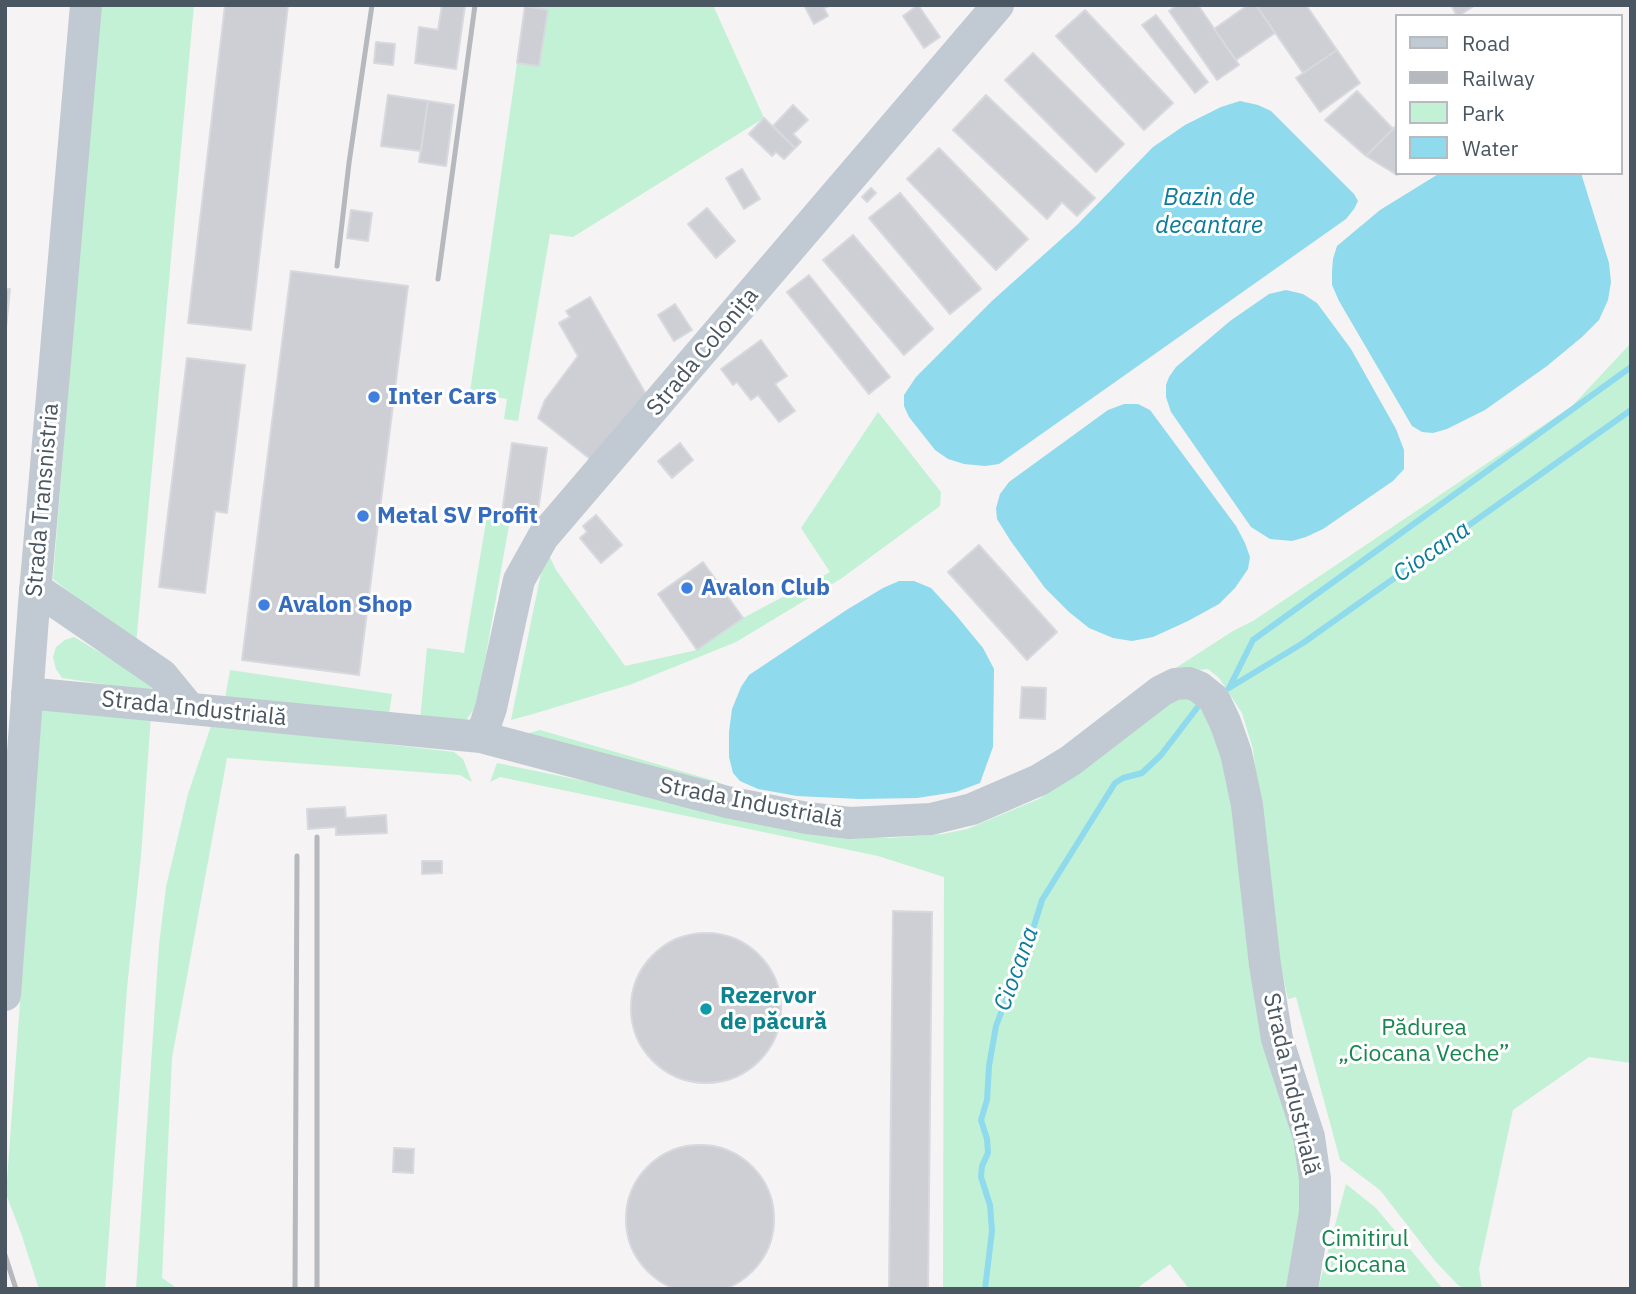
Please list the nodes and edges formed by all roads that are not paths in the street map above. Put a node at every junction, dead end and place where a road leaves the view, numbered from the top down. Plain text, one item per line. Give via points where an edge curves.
1 (86, 5) edge
2 (998, 5) edge
3 (35, 588) junction
4 (27, 693) junction
5 (190, 709) junction
6 (481, 737) junction
7 (5, 995) edge
8 (1303, 1289) edge

1 - 3 street, Strada Transnistria
2 - 6 street, Strada Colonița via 543,537 519,580
3 - 4 street, Strada Transnistria
3 - 5 street via 162,675
4 - 5 street, Strada Industrială
4 - 7 street, Strada Transnistria
5 - 6 street, Strada Industrială
6 - 8 street, Strada Industrială via 727,802 807,818 850,823 930,820 972,809 1039,780 1175,684 1199,687 1214,699 1236,753 1249,818 1277,1039 1308,1137 1315,1212

